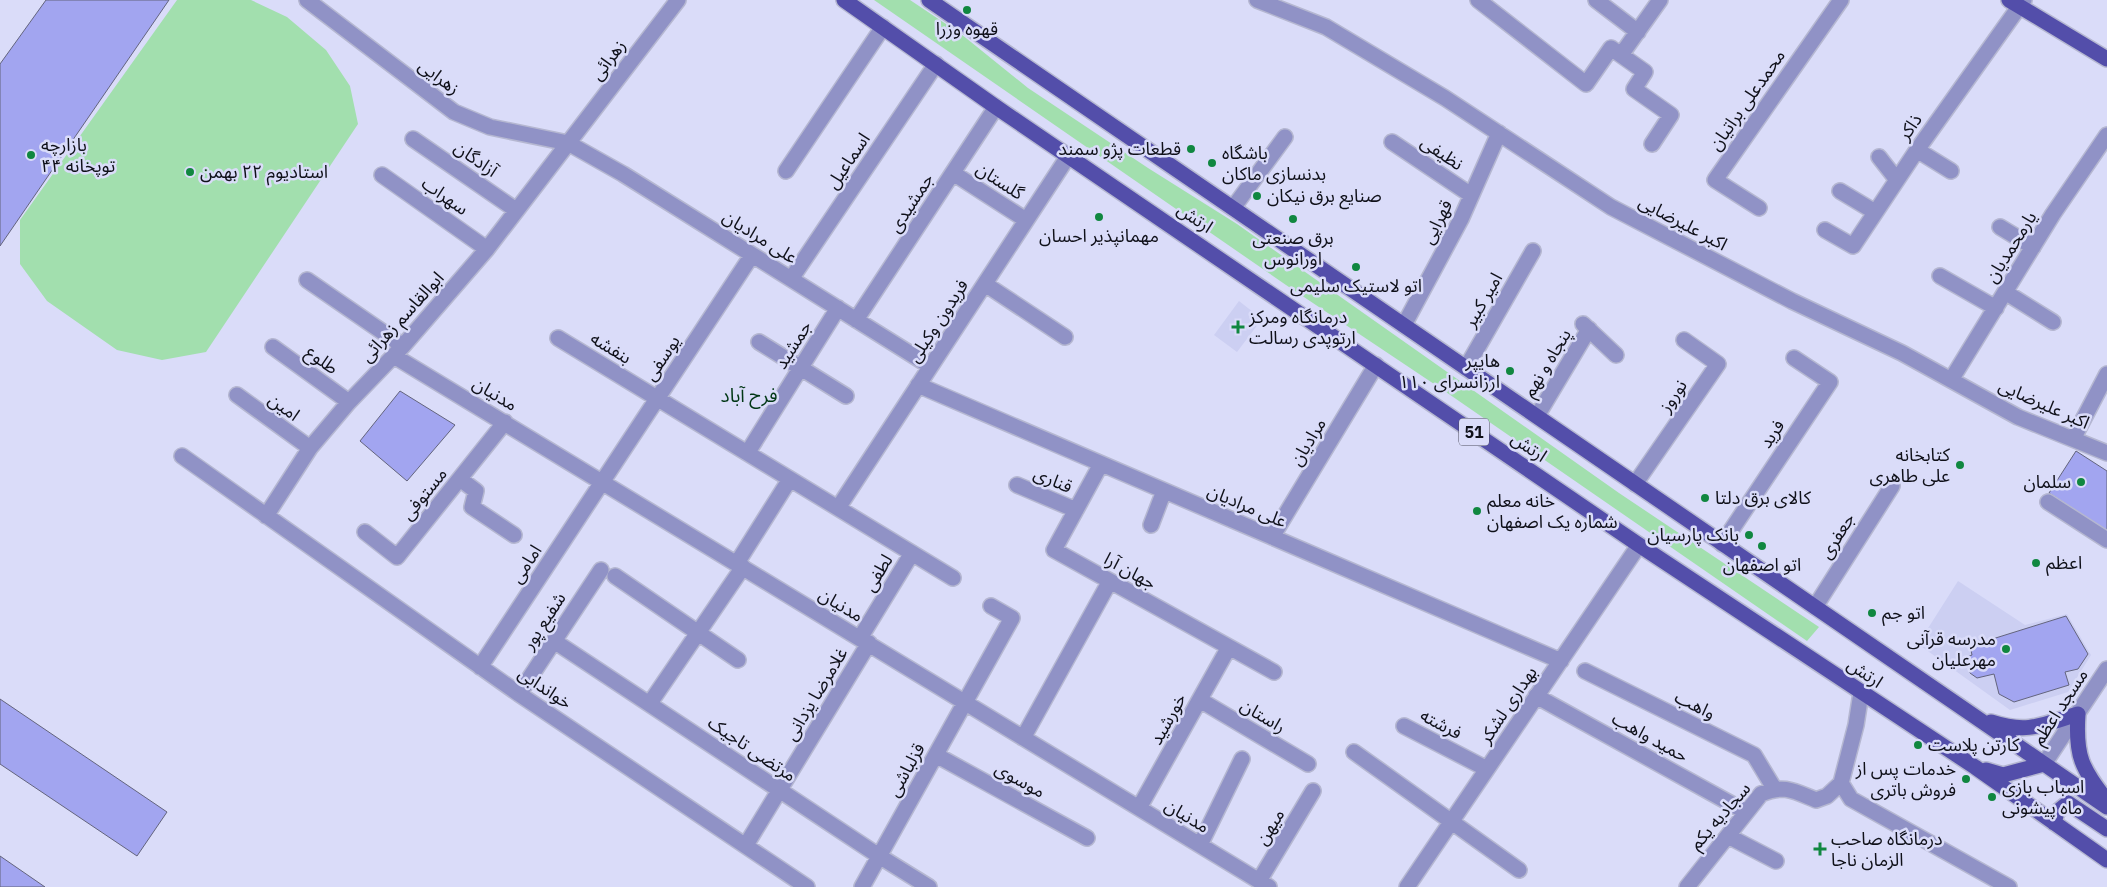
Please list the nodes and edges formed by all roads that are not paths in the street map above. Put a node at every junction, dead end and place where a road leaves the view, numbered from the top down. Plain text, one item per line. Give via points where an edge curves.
1 (307, 0) edge
2 (678, 0) edge
3 (844, 0) edge
4 (929, 0) edge
5 (1257, 0) edge
6 (1478, 0) edge
7 (1596, 0) edge
8 (1660, 0) edge
9 (1840, 0) edge
10 (2017, 2) edge
11 (883, 27) junction
12 (1638, 32) junction
13 (1621, 56) junction
14 (2107, 59) edge
15 (936, 64) junction
16 (996, 107) junction
17 (1499, 133) junction
18 (2107, 135) edge
19 (1285, 137) dead end
20 (413, 139) dead end
21 (1392, 142) dead end
22 (568, 143) junction
23 (1652, 144) dead end
24 (1917, 150) junction
25 (1069, 155) junction
26 (1879, 157) dead end
27 (786, 171) dead end
28 (1951, 171) dead end
29 (953, 172) junction
30 (382, 175) dead end
31 (1897, 180) junction
32 (1840, 191) dead end
33 (1471, 195) junction
34 (1233, 208) junction
35 (1759, 208) dead end
36 (516, 210) junction
37 (1876, 212) junction
38 (1026, 220) junction
39 (2000, 227) dead end
40 (1825, 230) dead end
41 (2033, 247) junction
42 (487, 249) junction
43 (1533, 251) dead end
44 (752, 255) junction
45 (1940, 276) dead end
46 (791, 279) junction
47 (307, 280) dead end
48 (984, 284) junction
49 (2005, 292) junction
50 (838, 308) junction
51 (1996, 308) junction
52 (856, 320) junction
53 (2053, 322) dead end
54 (1404, 325) junction
55 (1065, 336) dead end
56 (558, 338) dead end
57 (1684, 340) dead end
58 (759, 342) dead end
59 (273, 347) dead end
60 (399, 351) junction
61 (1616, 355) dead end
62 (1794, 358) dead end
63 (1376, 365) junction
64 (930, 366) junction
65 (801, 367) junction
66 (1466, 368) junction
67 (2107, 374) edge
68 (1951, 380) junction
69 (918, 386) junction
70 (237, 395) dead end
71 (846, 396) dead end
72 (658, 398) junction
73 (349, 402) junction
74 (1537, 416) junction
75 (505, 422) junction
76 (2072, 439) junction
77 (310, 448) junction
78 (748, 452) junction
79 (2107, 453) edge
80 (182, 456) dead end
81 (1101, 464) junction
82 (790, 478) junction
83 (460, 479) junction
84 (603, 481) junction
85 (1635, 484) junction
86 (1017, 485) dead end
87 (1892, 486) dead end
88 (1164, 491) junction
89 (2048, 502) dead end
90 (838, 508) junction
91 (1076, 510) junction
92 (266, 516) junction
93 (1151, 525) dead end
94 (365, 532) dead end
95 (514, 535) dead end
96 (1272, 537) junction
97 (2107, 540) edge
98 (1722, 544) junction
99 (1639, 545) junction
100 (912, 553) junction
101 (740, 565) junction
102 (601, 570) dead end
103 (615, 576) dead end
104 (953, 578) dead end
105 (1110, 581) junction
106 (991, 606) dead end
107 (1815, 607) junction
108 (698, 632) junction
109 (554, 641) junction
110 (864, 641) junction
111 (1229, 647) junction
112 (738, 660) dead end
113 (1561, 661) junction
114 (480, 667) junction
115 (2107, 669) edge
116 (1585, 671) dead end
117 (1274, 672) dead end
118 (1861, 693) junction
119 (519, 694) junction
120 (1536, 696) junction
121 (1200, 700) junction
122 (965, 702) junction
123 (650, 703) junction
124 (2078, 714) junction
125 (1977, 718) junction
126 (1404, 726) dead end
127 (1023, 738) junction
128 (1354, 752) dead end
129 (936, 755) junction
130 (1242, 759) dead end
131 (1308, 764) dead end
132 (2044, 764) junction
133 (1975, 767) junction
134 (1487, 769) junction
135 (1841, 783) junction
136 (1774, 788) junction
137 (780, 790) junction
138 (1313, 791) dead end
139 (2107, 801) edge
140 (2107, 807) edge
141 (1139, 808) junction
142 (1746, 812) junction
143 (1451, 822) junction
144 (2054, 823) junction
145 (2107, 829) edge
146 (1728, 836) junction
147 (1087, 838) dead end
148 (746, 845) junction
149 (1200, 845) junction
150 (879, 856) junction
151 (2107, 860) edge
152 (1776, 861) dead end
153 (1519, 870) dead end
154 (1264, 884) edge
155 (807, 887) edge
156 (862, 887) edge
157 (929, 887) edge
158 (1407, 887) edge
159 (1687, 887) edge
160 (2010, 887) edge

1 - 22 street, زهرایی via 454,112 490,127
2 - 22 street, زهرائی
3 - 11 main road, ارتش / 51
4 - 34 main road, ارتش
5 - 17 street, اکبر علیرضایی via 1326,27
6 - 13 street via 1586,84 1611,48
7 - 12 street
8 - 12 street
9 - 35 street, محمدعلی براتیان via 1715,180
10 - 14 main road
10 - 24 street, ذاکر
11 - 15 main road, ارتش / 51
11 - 27 street
12 - 13 street
13 - 23 street via 1645,72 1634,88 1671,115
15 - 16 main road, ارتش / 51
15 - 46 street, اسماعیل
16 - 25 main road, ارتش / 51
16 - 29 street, جمشیدی
17 - 33 street, قهرایی
17 - 68 street, اکبر علیرضایی via 1611,207 1792,301 1902,352
18 - 41 street, یارمحمدیان
19 - 34 street
20 - 36 street, آزادگان
21 - 33 street, نظیفی
22 - 36 street, ابوالقاسم زهرائی
22 - 44 street, علی مرادیان
24 - 28 street
24 - 31 street, ذاکر
25 - 38 street, فریدون وکیلی
25 - 63 main road, ارتش / 51
26 - 31 street
29 - 38 street, گلستان
29 - 52 street, جمشیدی
30 - 42 street, سهراب
31 - 37 street, ذاکر
32 - 37 street
33 - 54 street, قهرایی
34 - 54 main road, ارتش
36 - 42 street, ابوالقاسم زهرائی
37 - 40 street, ذاکر via 1853,246
38 - 48 street, فریدون وکیلی
39 - 41 street
41 - 49 street, یارمحمدیان
42 - 60 street, ابوالقاسم زهرائی
43 - 66 street, امیر کبیر
44 - 46 street, علی مرادیان
44 - 72 street, یوسفی
45 - 51 street
46 - 50 street, علی مرادیان
47 - 60 street, مدنیان
48 - 55 street
48 - 64 street, فریدون وکیلی
49 - 51 street, یارمحمدیان
49 - 53 street
50 - 52 street, علی مرادیان
50 - 65 street, جمشید
51 - 68 street, یارمحمدیان
52 - 64 street, علی مرادیان
54 - 66 main road, ارتش
56 - 72 street, بنفشه
57 - 85 street, نوروز via 1718,364
58 - 65 street
59 - 73 street, طلوع
60 - 73 street, ابوالقاسم زهرائی
60 - 75 street, مدنیان
61 - 74 street, پنجاه و نهم via 1586,327
62 - 98 street, فرید via 1830,382
63 - 96 street, مرادیان
63 - 99 main road, ارتش / 51
64 - 69 street, فریدون وکیلی
65 - 71 street
65 - 78 street, جمشید
66 - 74 main road, ارتش
67 - 76 street
68 - 76 street, اکبر علیرضایی via 2018,417
69 - 81 street, علی مرادیان
69 - 90 street, فریدون وکیلی
70 - 77 street, امین
72 - 78 street, بنفشه
72 - 84 street, یوسفی
73 - 77 street, ابوالقاسم زهرائی
74 - 85 main road, ارتش
75 - 83 street, مستوفی
75 - 84 street, مدنیان
76 - 79 street, اکبر علیرضایی
77 - 92 street, ابوالقاسم زهرائی
78 - 82 street, بنفشه
80 - 92 street, خواندابی
81 - 88 street, علی مرادیان
81 - 91 street, جهان آرا
82 - 90 street, بنفشه
82 - 101 street
83 - 94 street, مستوفی via 397,557
83 - 95 street via 476,491 472,507
84 - 101 street, مدنیان
84 - 114 street, امامی
85 - 98 main road, ارتش
86 - 91 street, قناری
87 - 107 street, جعفری
88 - 93 street
88 - 96 street, علی مرادیان
89 - 97 street
90 - 100 street, بنفشه
91 - 105 street, جهان آرا via 1054,550
92 - 114 street, خواندابی
96 - 113 street, علی مرادیان
98 - 107 main road, ارتش
99 - 113 street, بهداری لشکر
99 - 118 main road, ارتش / 51
100 - 104 street, بنفشه
100 - 110 street, لطفی
101 - 108 street
101 - 110 street, مدنیان
102 - 109 street, شفیع پور
103 - 108 street
105 - 111 street, جهان آرا
105 - 127 street
106 - 122 street, قزلباشی via 1012,618
107 - 125 main road, ارتش
108 - 112 street
108 - 123 street
109 - 119 street, شفیع پور
109 - 123 street, مرتضی تاجیک
110 - 122 street, مدنیان
110 - 137 street, غلامرضا یزدانی
111 - 117 street, جهان آرا
111 - 121 street, خورشید
113 - 120 street, بهداری لشکر
114 - 119 street, خواندابی
115 - 124 street, مسجد اعظم
116 - 136 street, واهب via 1754,755
118 - 133 main road, ارتش / 51
118 - 135 street
119 - 148 street, خواندابی
120 - 134 street, بهداری لشکر
120 - 142 street, حمید واهب
121 - 131 street, راستان
121 - 141 street, خورشید
122 - 127 street, مدنیان
122 - 129 street, قزلباشی
123 - 137 street, مرتضی تاجیک
124 - 125 main road via 2030,729 2008,728
124 - 132 street, مسجد اعظم
124 - 139 main road via 2076,741 2086,774
125 - 132 main road, ارتش
126 - 134 street, فرشته
127 - 141 street, مدنیان
128 - 143 street
129 - 147 street, موسوی
129 - 150 street, قزلباشی
130 - 149 street
132 - 133 main road via 2003,775
132 - 140 main road, ارتش
133 - 144 main road, ارتش / 51
134 - 143 street, بهداری لشکر
135 - 136 street, سجادیه یکم via 1828,796 1816,800 1789,789
135 - 160 street via 1851,799
136 - 142 street, سجادیه یکم via 1761,794
137 - 148 street, غلامرضا یزدانی
137 - 150 street, مرتضی تاجیک
138 - 154 street, میهن
141 - 149 street, مدنیان
142 - 146 street, سجادیه یکم
143 - 153 street
143 - 158 street, بهداری لشکر
144 - 145 main road via 2058,812 2068,803
144 - 151 main road, ارتش / 51
146 - 152 street
146 - 159 street, سجادیه یکم
148 - 155 street, خواندابی
149 - 154 street, مدنیان
150 - 156 street, قزلباشی
150 - 157 street, مرتضی تاجیک

